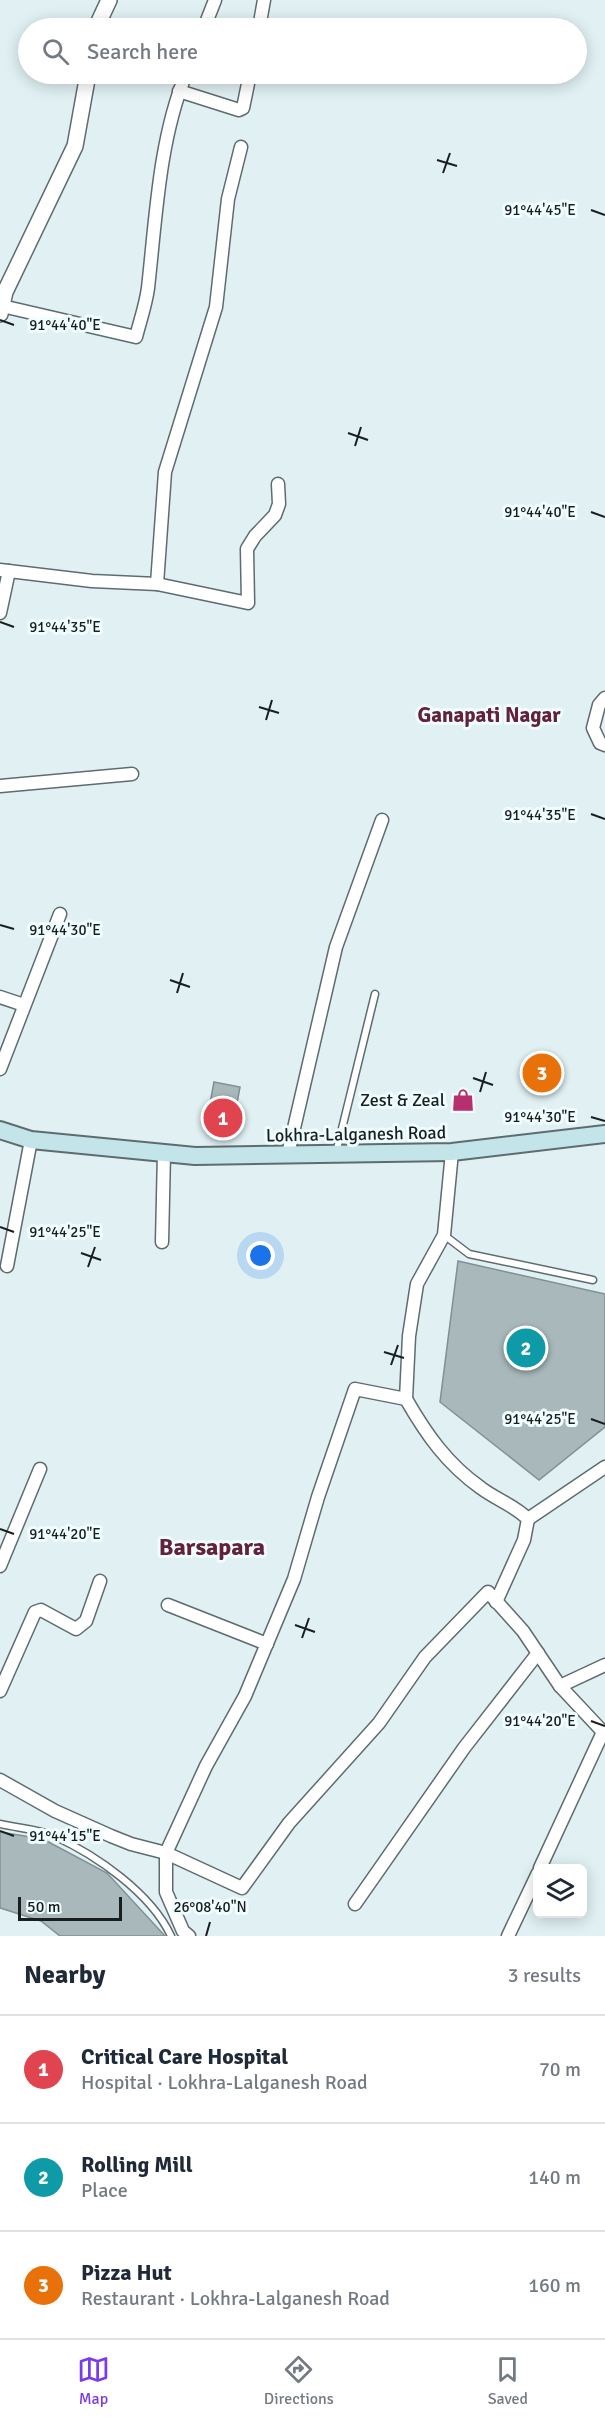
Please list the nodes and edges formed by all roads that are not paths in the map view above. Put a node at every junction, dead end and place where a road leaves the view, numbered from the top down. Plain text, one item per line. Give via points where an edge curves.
1 (109, 0) edge
2 (215, 0) edge
3 (264, 0) edge
4 (101, 18) edge
5 (208, 18) edge
6 (261, 18) edge
7 (86, 84) edge
8 (182, 84) edge
9 (248, 84) edge
10 (179, 91) junction
11 (241, 147) dead end
12 (1, 310) edge
13 (278, 484) dead end
14 (5, 571) edge
15 (157, 584) junction
16 (0, 613) edge
17 (605, 698) edge
18 (605, 745) edge
19 (132, 774) dead end
20 (0, 786) edge
21 (382, 820) dead end
22 (60, 914) dead end
23 (375, 994) dead end
24 (0, 997) edge
25 (24, 1005) junction
26 (0, 1068) edge
27 (0, 1130) edge
28 (605, 1134) edge
29 (31, 1140) junction
30 (452, 1152) junction
31 (164, 1153) junction
32 (288, 1154) junction
33 (336, 1154) junction
34 (444, 1235) junction
35 (162, 1242) dead end
36 (7, 1266) dead end
37 (592, 1280) dead end
38 (406, 1399) junction
39 (605, 1467) edge
40 (40, 1469) dead end
41 (528, 1519) junction
42 (0, 1566) edge
43 (100, 1581) dead end
44 (496, 1602) junction
45 (168, 1605) dead end
46 (267, 1644) junction
47 (538, 1653) junction
48 (605, 1665) edge
49 (560, 1686) junction
50 (0, 1691) edge
51 (0, 1780) edge
52 (0, 1824) edge
53 (166, 1853) junction
54 (542, 1864) edge
55 (533, 1882) edge
56 (355, 1904) dead end
57 (171, 1936) edge
58 (189, 1936) edge
59 (508, 1936) edge

1 - 4 street
2 - 5 street
3 - 6 street
7 - 12 street via 75,146 5,292
8 - 10 street
9 - 10 street via 243,108 239,110
10 - 12 street via 160,182 148,290 136,338
11 - 15 street via 228,200 216,308 165,471
13 - 15 street via 275,515 247,549 248,603
14 - 15 street
14 - 16 street
17 - 18 street via 593,728
19 - 20 street
21 - 32 street via 336,947
22 - 25 street
23 - 33 lane
24 - 25 street
25 - 26 street
27 - 29 main road, Lokhra-Lalganesh Road
28 - 30 main road, Lokhra-Lalganesh Road
29 - 31 main road, Lokhra-Lalganesh Road
29 - 36 street
30 - 33 main road, Lokhra-Lalganesh Road
30 - 34 street
31 - 32 main road, Lokhra-Lalganesh Road
31 - 35 street
32 - 33 main road, Lokhra-Lalganesh Road
34 - 37 lane via 469,1254
34 - 38 street via 417,1284 409,1336
38 - 41 street via 426,1435 457,1471
38 - 46 street via 355,1389 294,1579
39 - 41 street
40 - 42 street
41 - 44 street via 524,1540
43 - 50 street via 86,1621 76,1629 41,1610 35,1612
44 - 47 street
44 - 53 street via 488,1592 425,1657 379,1723 289,1823 242,1888
45 - 46 street
46 - 53 street
47 - 49 street
47 - 56 street via 464,1748
48 - 49 street
49 - 54 street via 603,1732
51 - 53 street via 111,1836
52 - 57 lane via 52,1835 116,1870 165,1924
53 - 58 street via 166,1892
55 - 59 street

